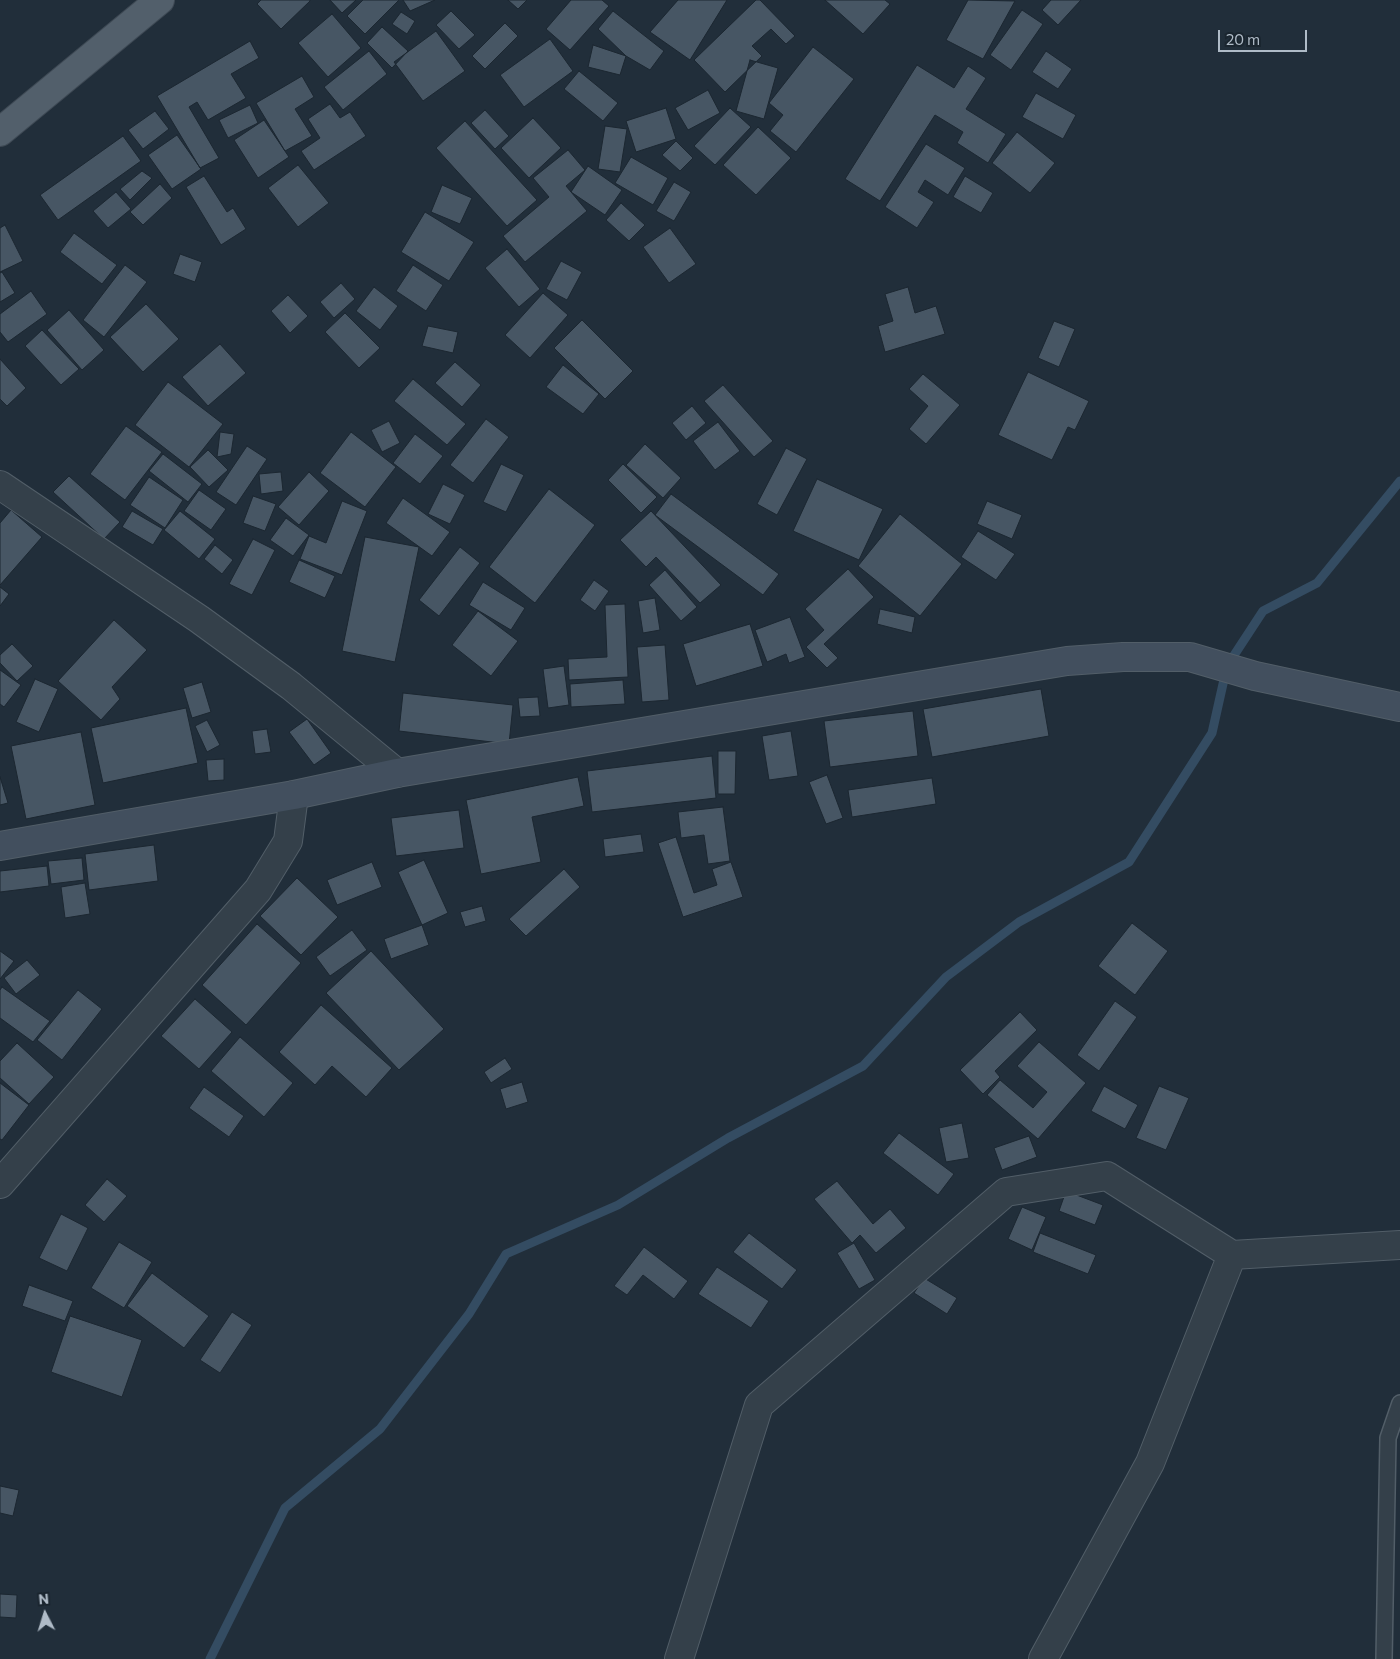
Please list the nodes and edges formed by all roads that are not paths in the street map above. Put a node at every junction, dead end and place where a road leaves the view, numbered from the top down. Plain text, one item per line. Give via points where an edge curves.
1 (160, 0) edge
2 (0, 132) edge
3 (0, 485) edge
4 (1400, 707) edge
5 (397, 773) junction
6 (294, 795) junction
7 (0, 846) edge
8 (0, 1184) edge
9 (1400, 1245) edge
10 (1232, 1255) junction
11 (1400, 1403) edge
12 (679, 1659) edge
13 (1043, 1659) edge
14 (1384, 1659) edge

1 - 2 main road
3 - 5 street via 207,625 291,686
4 - 5 main road via 1255,676 1190,657 1123,657 1067,661
5 - 6 main road
6 - 7 main road
6 - 8 street via 288,840 258,890
9 - 10 street
10 - 12 street via 1107,1176 1006,1192 759,1405
10 - 13 street via 1150,1463
11 - 14 lane via 1388,1438

